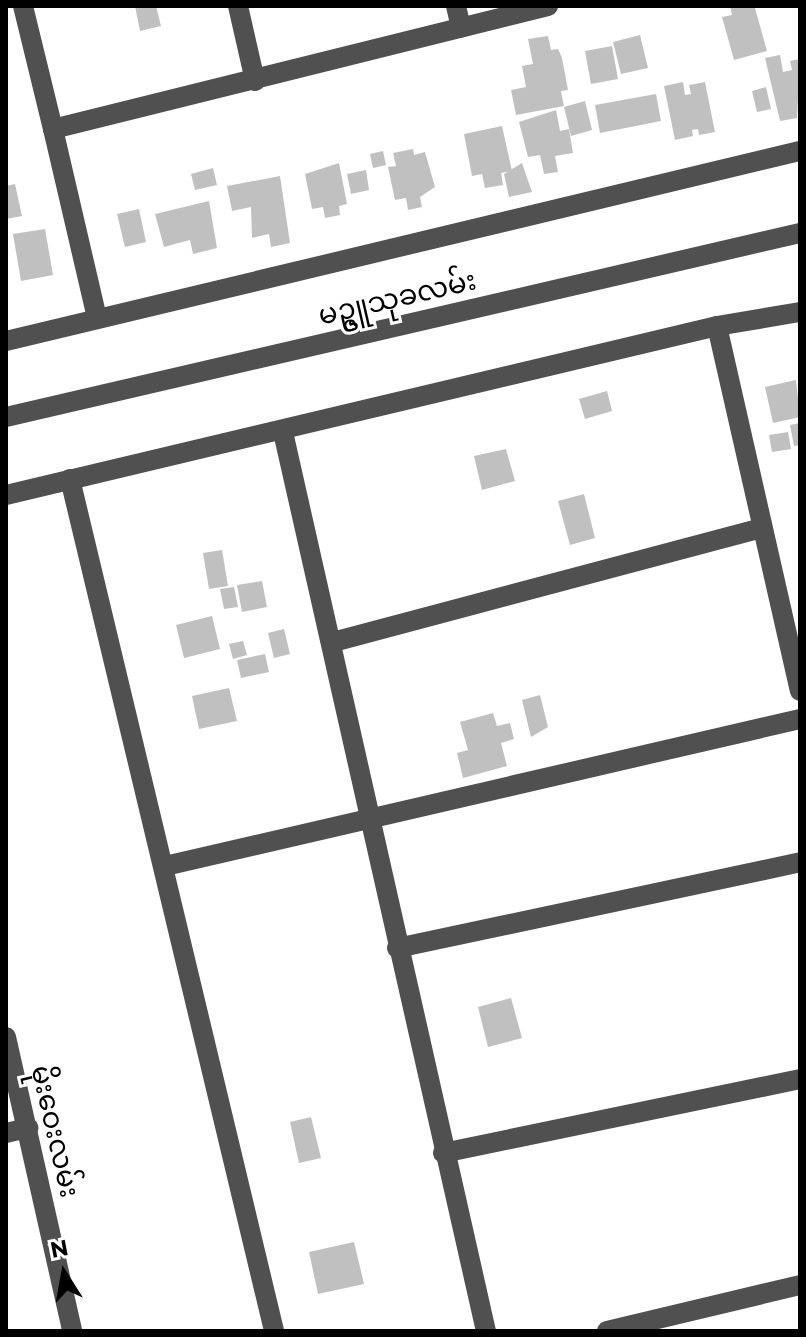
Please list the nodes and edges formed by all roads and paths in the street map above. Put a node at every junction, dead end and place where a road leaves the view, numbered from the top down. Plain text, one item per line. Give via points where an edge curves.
1 (23, 6) edge
2 (238, 6) edge
3 (456, 6) edge
4 (548, 6) edge
5 (461, 27) junction
6 (255, 81) junction
7 (53, 129) junction
8 (800, 151) edge
9 (800, 233) edge
10 (800, 312) edge
11 (97, 318) junction
12 (717, 326) junction
13 (6, 341) edge
14 (6, 417) edge
15 (283, 432) junction
16 (70, 479) junction
17 (6, 495) edge
18 (762, 528) junction
19 (333, 642) junction
20 (800, 691) edge
21 (800, 719) edge
22 (369, 820) junction
23 (800, 862) edge
24 (165, 866) junction
25 (397, 948) junction
26 (6, 1037) edge
27 (800, 1079) edge
28 (28, 1128) junction
29 (6, 1133) edge
30 (443, 1153) junction
31 (800, 1285) edge
32 (72, 1331) edge
33 (274, 1331) edge
34 (486, 1331) edge
35 (607, 1331) edge

1 - 7 street
2 - 6 street
3 - 5 street
4 - 5 street
5 - 6 street
6 - 7 street
7 - 11 street
8 - 11 street
9 - 14 street, မဥ္ဇူသုခလမ်း
10 - 12 street
11 - 13 street
12 - 15 street
12 - 18 street
15 - 16 street
15 - 19 street
16 - 17 street
16 - 24 street
18 - 19 street
18 - 20 street
19 - 22 street
21 - 22 street
22 - 24 street
22 - 25 street
23 - 25 street
24 - 33 street
25 - 30 street
26 - 28 street, မိုးဝေးလမ်း
27 - 30 street
28 - 29 street
28 - 32 street, မိုးဝေးလမ်း
30 - 34 street
31 - 35 street

